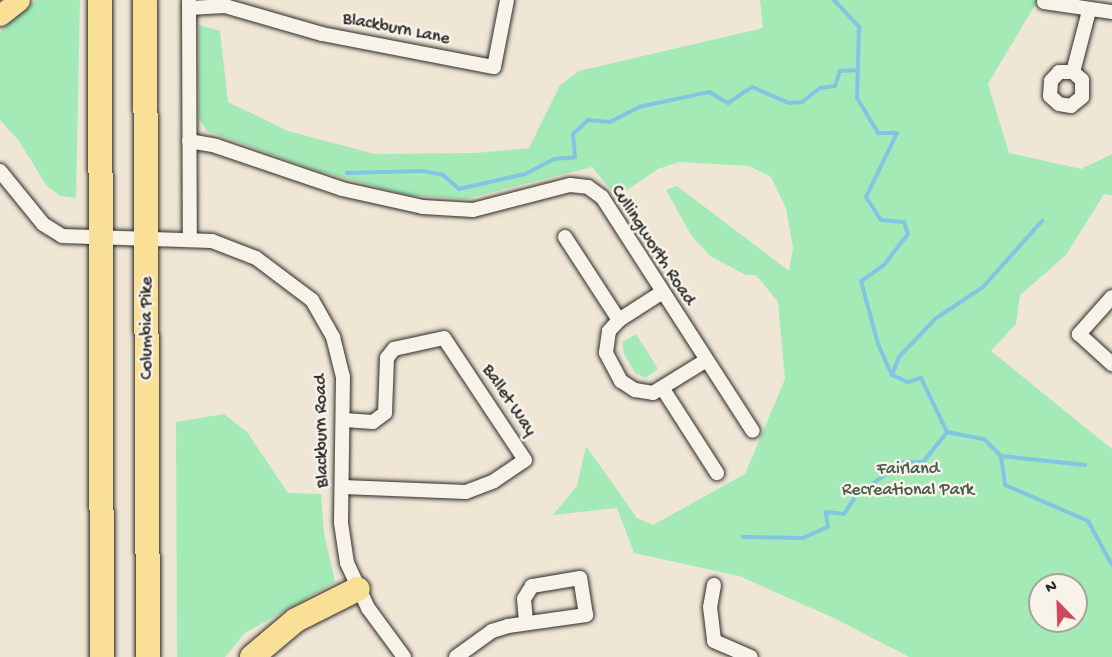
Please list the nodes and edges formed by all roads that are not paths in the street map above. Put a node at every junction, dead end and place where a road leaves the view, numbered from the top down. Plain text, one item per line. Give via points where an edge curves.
1 (19, 0) edge
2 (100, 0) edge
3 (145, 0) edge
4 (507, 0) edge
5 (1044, 2) dead end
6 (189, 4) edge
7 (1089, 11) junction
8 (1112, 12) edge
9 (0, 15) edge
10 (1073, 72) dead end
11 (189, 141) junction
12 (0, 171) edge
13 (565, 237) dead end
14 (102, 238) junction
15 (190, 238) junction
16 (148, 239) junction
17 (661, 292) junction
18 (1112, 297) edge
19 (619, 320) junction
20 (705, 361) junction
21 (1112, 364) edge
22 (663, 389) junction
23 (344, 420) junction
24 (753, 431) dead end
25 (717, 472) dead end
26 (343, 487) junction
27 (714, 585) dead end
28 (358, 589) junction
29 (526, 622) junction
30 (102, 657) edge
31 (148, 657) edge
32 (252, 657) edge
33 (404, 657) edge
34 (456, 657) edge
35 (751, 657) edge

1 - 9 main road
2 - 14 highway
3 - 16 highway, Columbia Pike
4 - 6 street, Blackburn Lane via 494,67 322,34 225,6
5 - 7 street
6 - 11 street, Blackburn Lane
7 - 8 street
7 - 10 street
11 - 15 street, Blackburn Lane
11 - 17 street, Cullingworth Road via 216,146 342,189 423,207 473,210 570,185 588,187 602,197
12 - 14 street, Blackburn Road via 53,231 78,238
13 - 19 street
14 - 16 street, Blackburn Road
14 - 30 highway
15 - 16 street, Blackburn Road
15 - 23 street, Blackburn Road via 212,241 256,258 312,300 339,358
16 - 31 highway, Columbia Pike
17 - 19 street
17 - 20 street, Cullingworth Road
18 - 21 street via 1079,334
19 - 22 street via 609,331 606,346 621,381 643,393
20 - 22 street
20 - 24 street, Cullingworth Road
22 - 25 street
23 - 26 street, Blackburn Road
23 - 26 street, Ballet Way via 373,422 385,413 387,358 394,349 444,338 525,460 494,481 466,492
26 - 28 street, Blackburn Road via 343,546
27 - 35 street via 710,607 714,641
28 - 32 highway via 296,620
28 - 33 street, Blackburn Road
29 - 29 street via 524,599 532,585 580,578 586,615
29 - 34 street via 492,631

